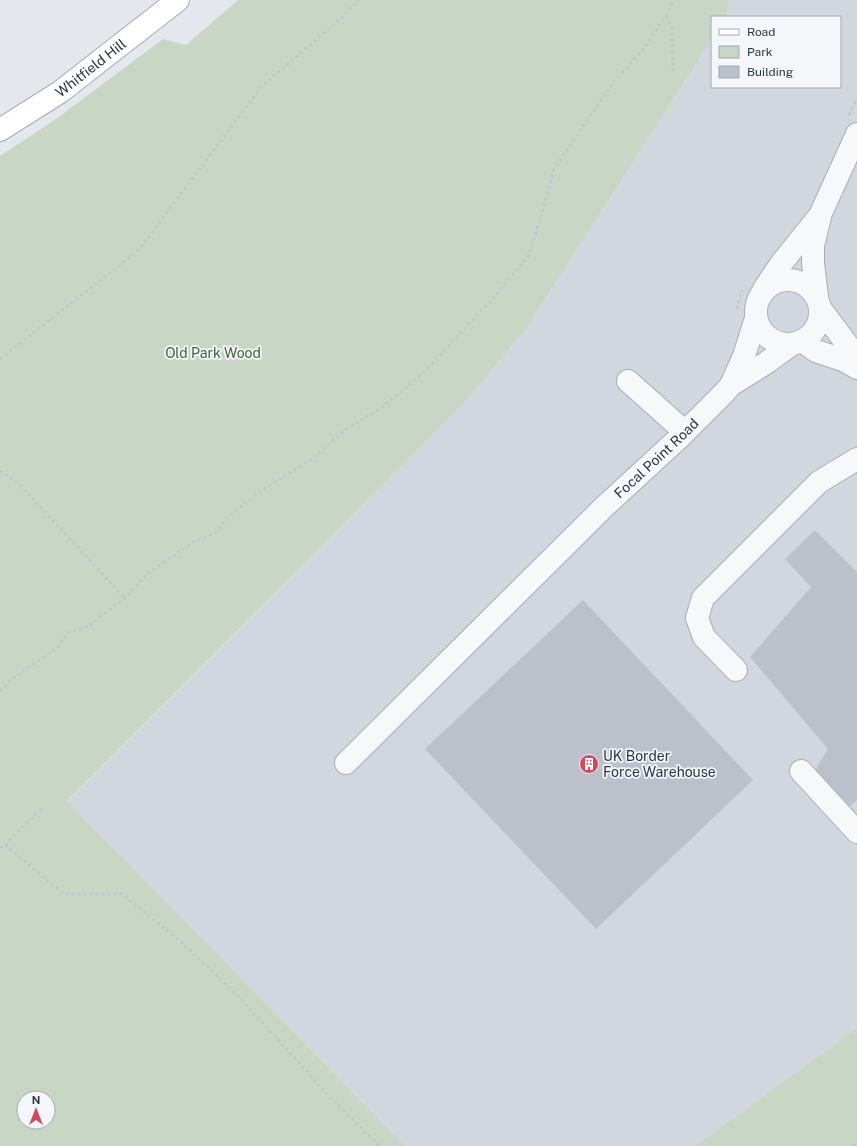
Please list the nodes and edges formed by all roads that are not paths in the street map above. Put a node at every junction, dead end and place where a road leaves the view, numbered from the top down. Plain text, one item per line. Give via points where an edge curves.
1 (178, 0) edge
2 (0, 130) edge
3 (857, 134) edge
4 (821, 213) junction
5 (760, 296) junction
6 (818, 302) junction
7 (756, 318) junction
8 (797, 343) junction
9 (857, 362) edge
10 (857, 368) edge
11 (628, 382) dead end
12 (731, 385) junction
13 (685, 432) junction
14 (856, 462) edge
15 (736, 670) dead end
16 (346, 763) dead end
17 (801, 771) dead end
18 (857, 832) edge

1 - 2 main road, Whitfield Hill via 60,92
3 - 4 street
4 - 5 street
4 - 6 street via 813,246
5 - 6 street via 774,283 793,280 807,286
5 - 7 street via 756,306
6 - 8 street via 820,318 817,327 811,335
6 - 9 street
7 - 8 street via 764,335 772,341 782,344
7 - 12 street via 744,356
8 - 10 street
8 - 12 street
11 - 13 street
12 - 13 street, Focal Point Road
13 - 16 street, Focal Point Road via 605,506
14 - 15 street via 819,482 703,598 697,618 704,636
17 - 18 street

